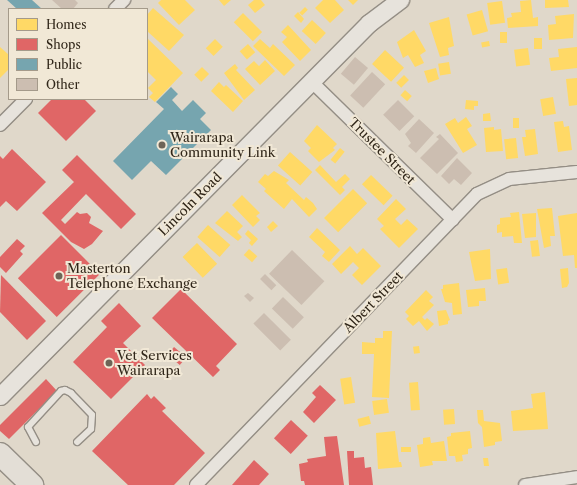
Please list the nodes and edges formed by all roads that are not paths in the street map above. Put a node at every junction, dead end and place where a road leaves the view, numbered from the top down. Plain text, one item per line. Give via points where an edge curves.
1 (124, 0) edge
2 (396, 1) edge
3 (116, 8) edge
4 (312, 82) junction
5 (25, 100) edge
6 (0, 125) edge
7 (577, 172) edge
8 (453, 220) junction
9 (0, 396) edge
10 (36, 442) dead end
11 (77, 442) dead end
12 (0, 454) edge
13 (577, 478) edge
14 (32, 485) edge
15 (196, 485) edge
16 (525, 485) edge

1 - 3 street
2 - 4 street, Lincoln Road via 369,23
4 - 8 street, Trustee Street
4 - 9 street, Lincoln Road
5 - 6 street
7 - 8 street, Albert Street via 509,179 492,185 477,194
8 - 15 street, Albert Street
10 - 11 lane via 28,427 61,391 65,390 71,392 92,416 90,429
12 - 14 highway
13 - 16 street

